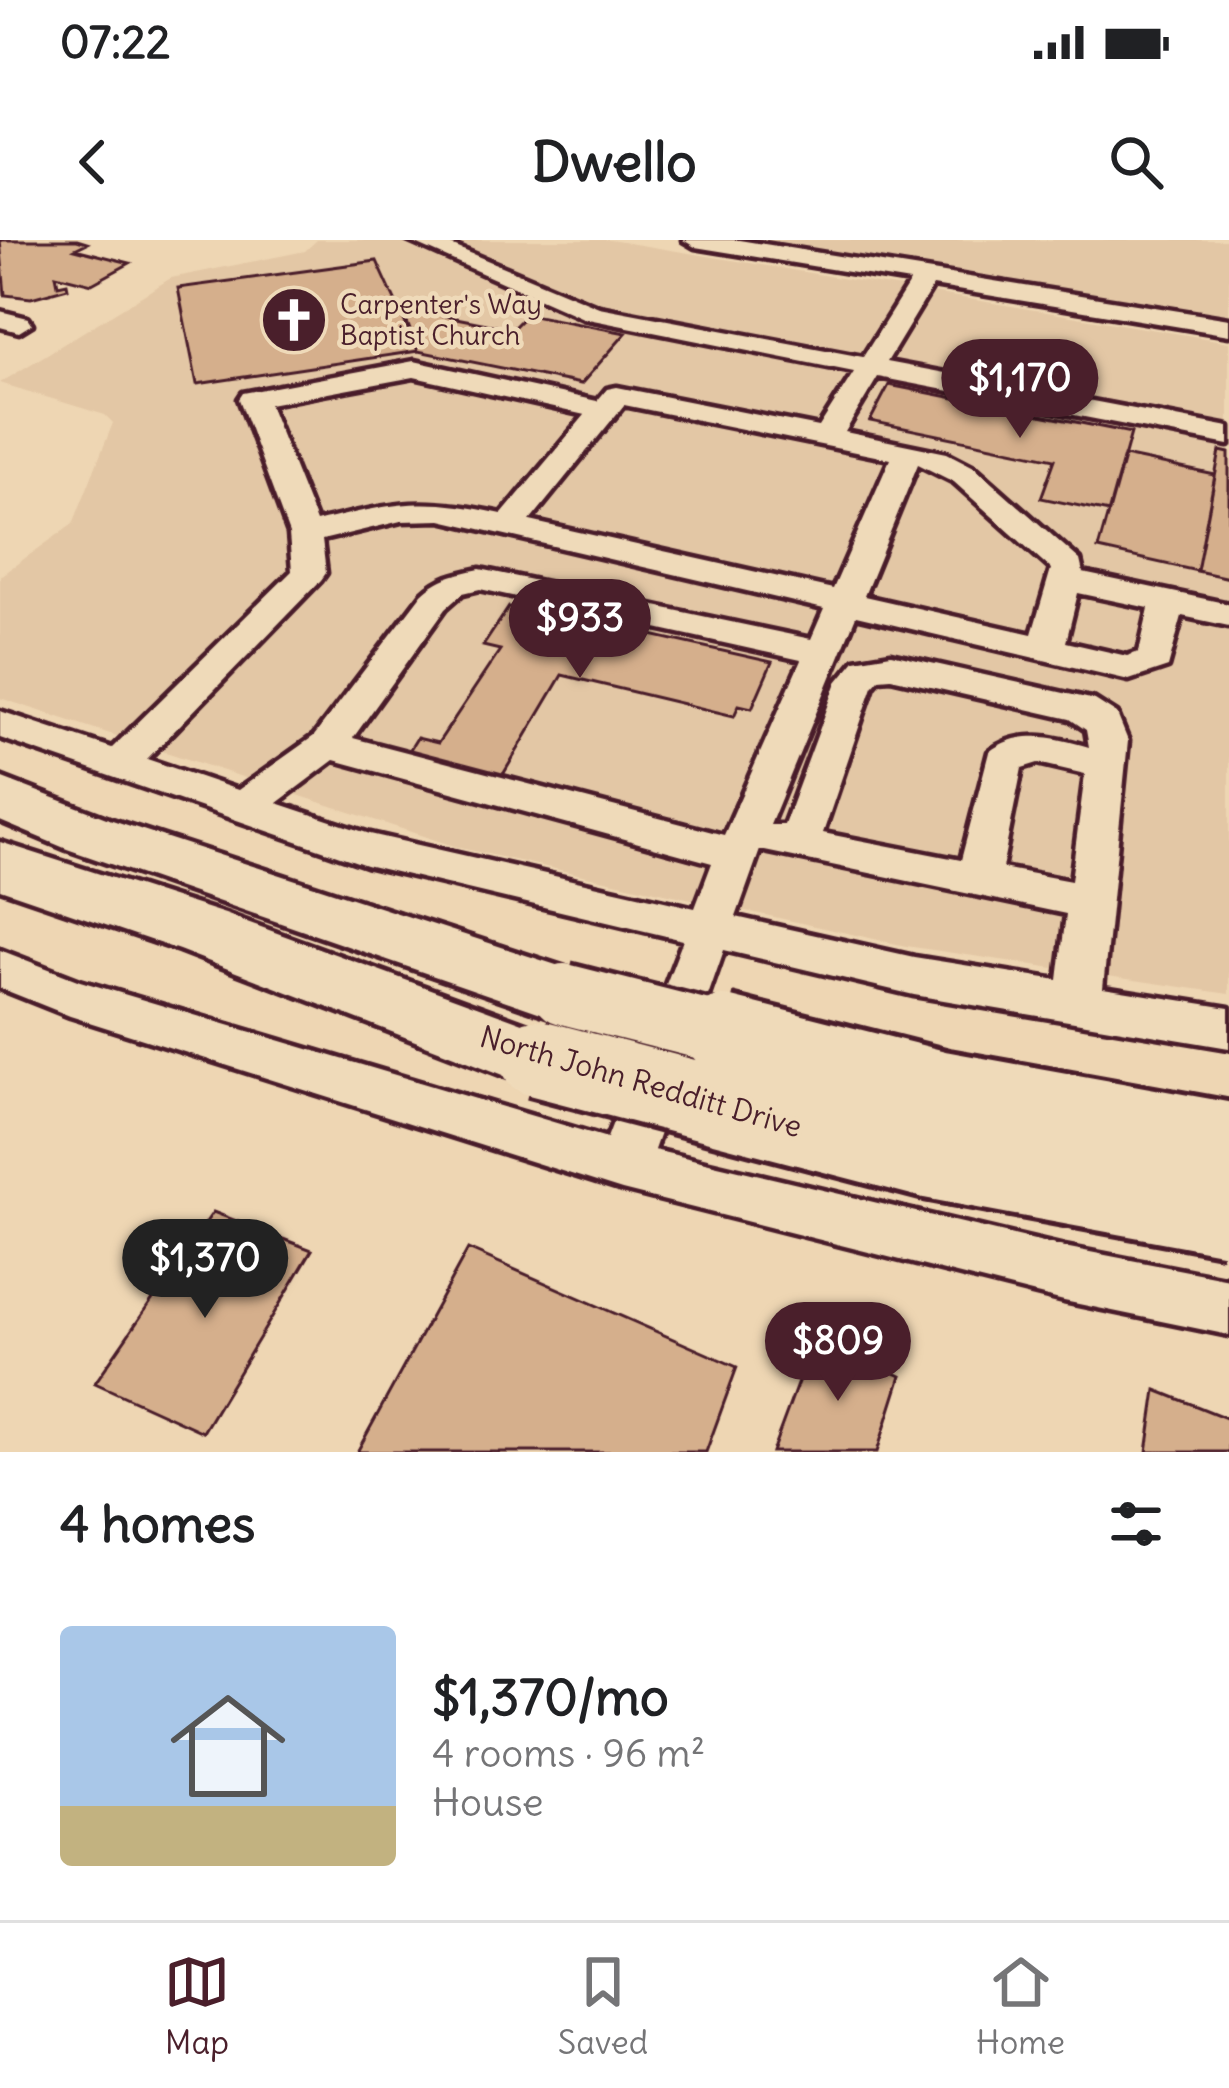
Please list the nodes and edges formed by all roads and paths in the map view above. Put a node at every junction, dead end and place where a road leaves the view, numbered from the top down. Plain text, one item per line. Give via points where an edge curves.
1 (419, 240) edge
2 (695, 240) edge
3 (926, 278) junction
4 (1229, 327) edge
5 (872, 367) junction
6 (601, 410) junction
7 (828, 436) junction
8 (1229, 436) edge
9 (908, 453) junction
10 (508, 527) junction
11 (305, 534) junction
12 (1066, 580) junction
13 (1168, 602) junction
14 (842, 603) junction
15 (1229, 615) edge
16 (1046, 650) junction
17 (821, 653) junction
18 (0, 724) edge
19 (328, 746) junction
20 (118, 764) junction
21 (1106, 766) junction
22 (0, 798) edge
23 (243, 807) junction
24 (742, 843) junction
25 (798, 844) junction
26 (0, 866) edge
27 (978, 882) junction
28 (1090, 902) junction
29 (709, 928) junction
30 (0, 968) edge
31 (1078, 1003) junction
32 (550, 1026) junction
33 (1229, 1028) edge
34 (1229, 1141) edge
35 (622, 1166) junction
36 (1229, 1216) edge
37 (1229, 1307) edge

1 - 5 street via 592,313
2 - 3 street
3 - 4 street
3 - 5 street
5 - 7 street
5 - 8 street
6 - 7 street via 617,395 632,395
6 - 10 street
6 - 11 street via 414,369 262,394 254,407
7 - 9 street
9 - 12 street via 952,464 1064,563
9 - 14 street
10 - 11 street via 423,508
10 - 14 street
11 - 20 street via 309,573 298,589
12 - 13 street
12 - 16 street
13 - 15 street
13 - 16 street via 1155,659 1145,666
14 - 16 street
14 - 17 street
17 - 19 street via 479,579 452,585 434,602
17 - 24 street
18 - 20 street
19 - 23 street
19 - 24 street
20 - 23 street
21 - 25 street via 1103,723 1082,709 891,666 868,668
21 - 27 street via 1026,748 1012,752
21 - 28 street
22 - 32 highway, North John Redditt Drive
23 - 29 street via 366,849
24 - 25 street
24 - 29 street
25 - 27 street
26 - 32 highway, North John Redditt Drive via 202,932
27 - 28 street
28 - 31 street
29 - 31 street via 914,976
29 - 35 street
30 - 35 street via 70,998
31 - 33 street
32 - 34 highway, North John Redditt Drive, bridge
32 - 36 highway, North John Redditt Drive, bridge via 932,1160
35 - 37 street

